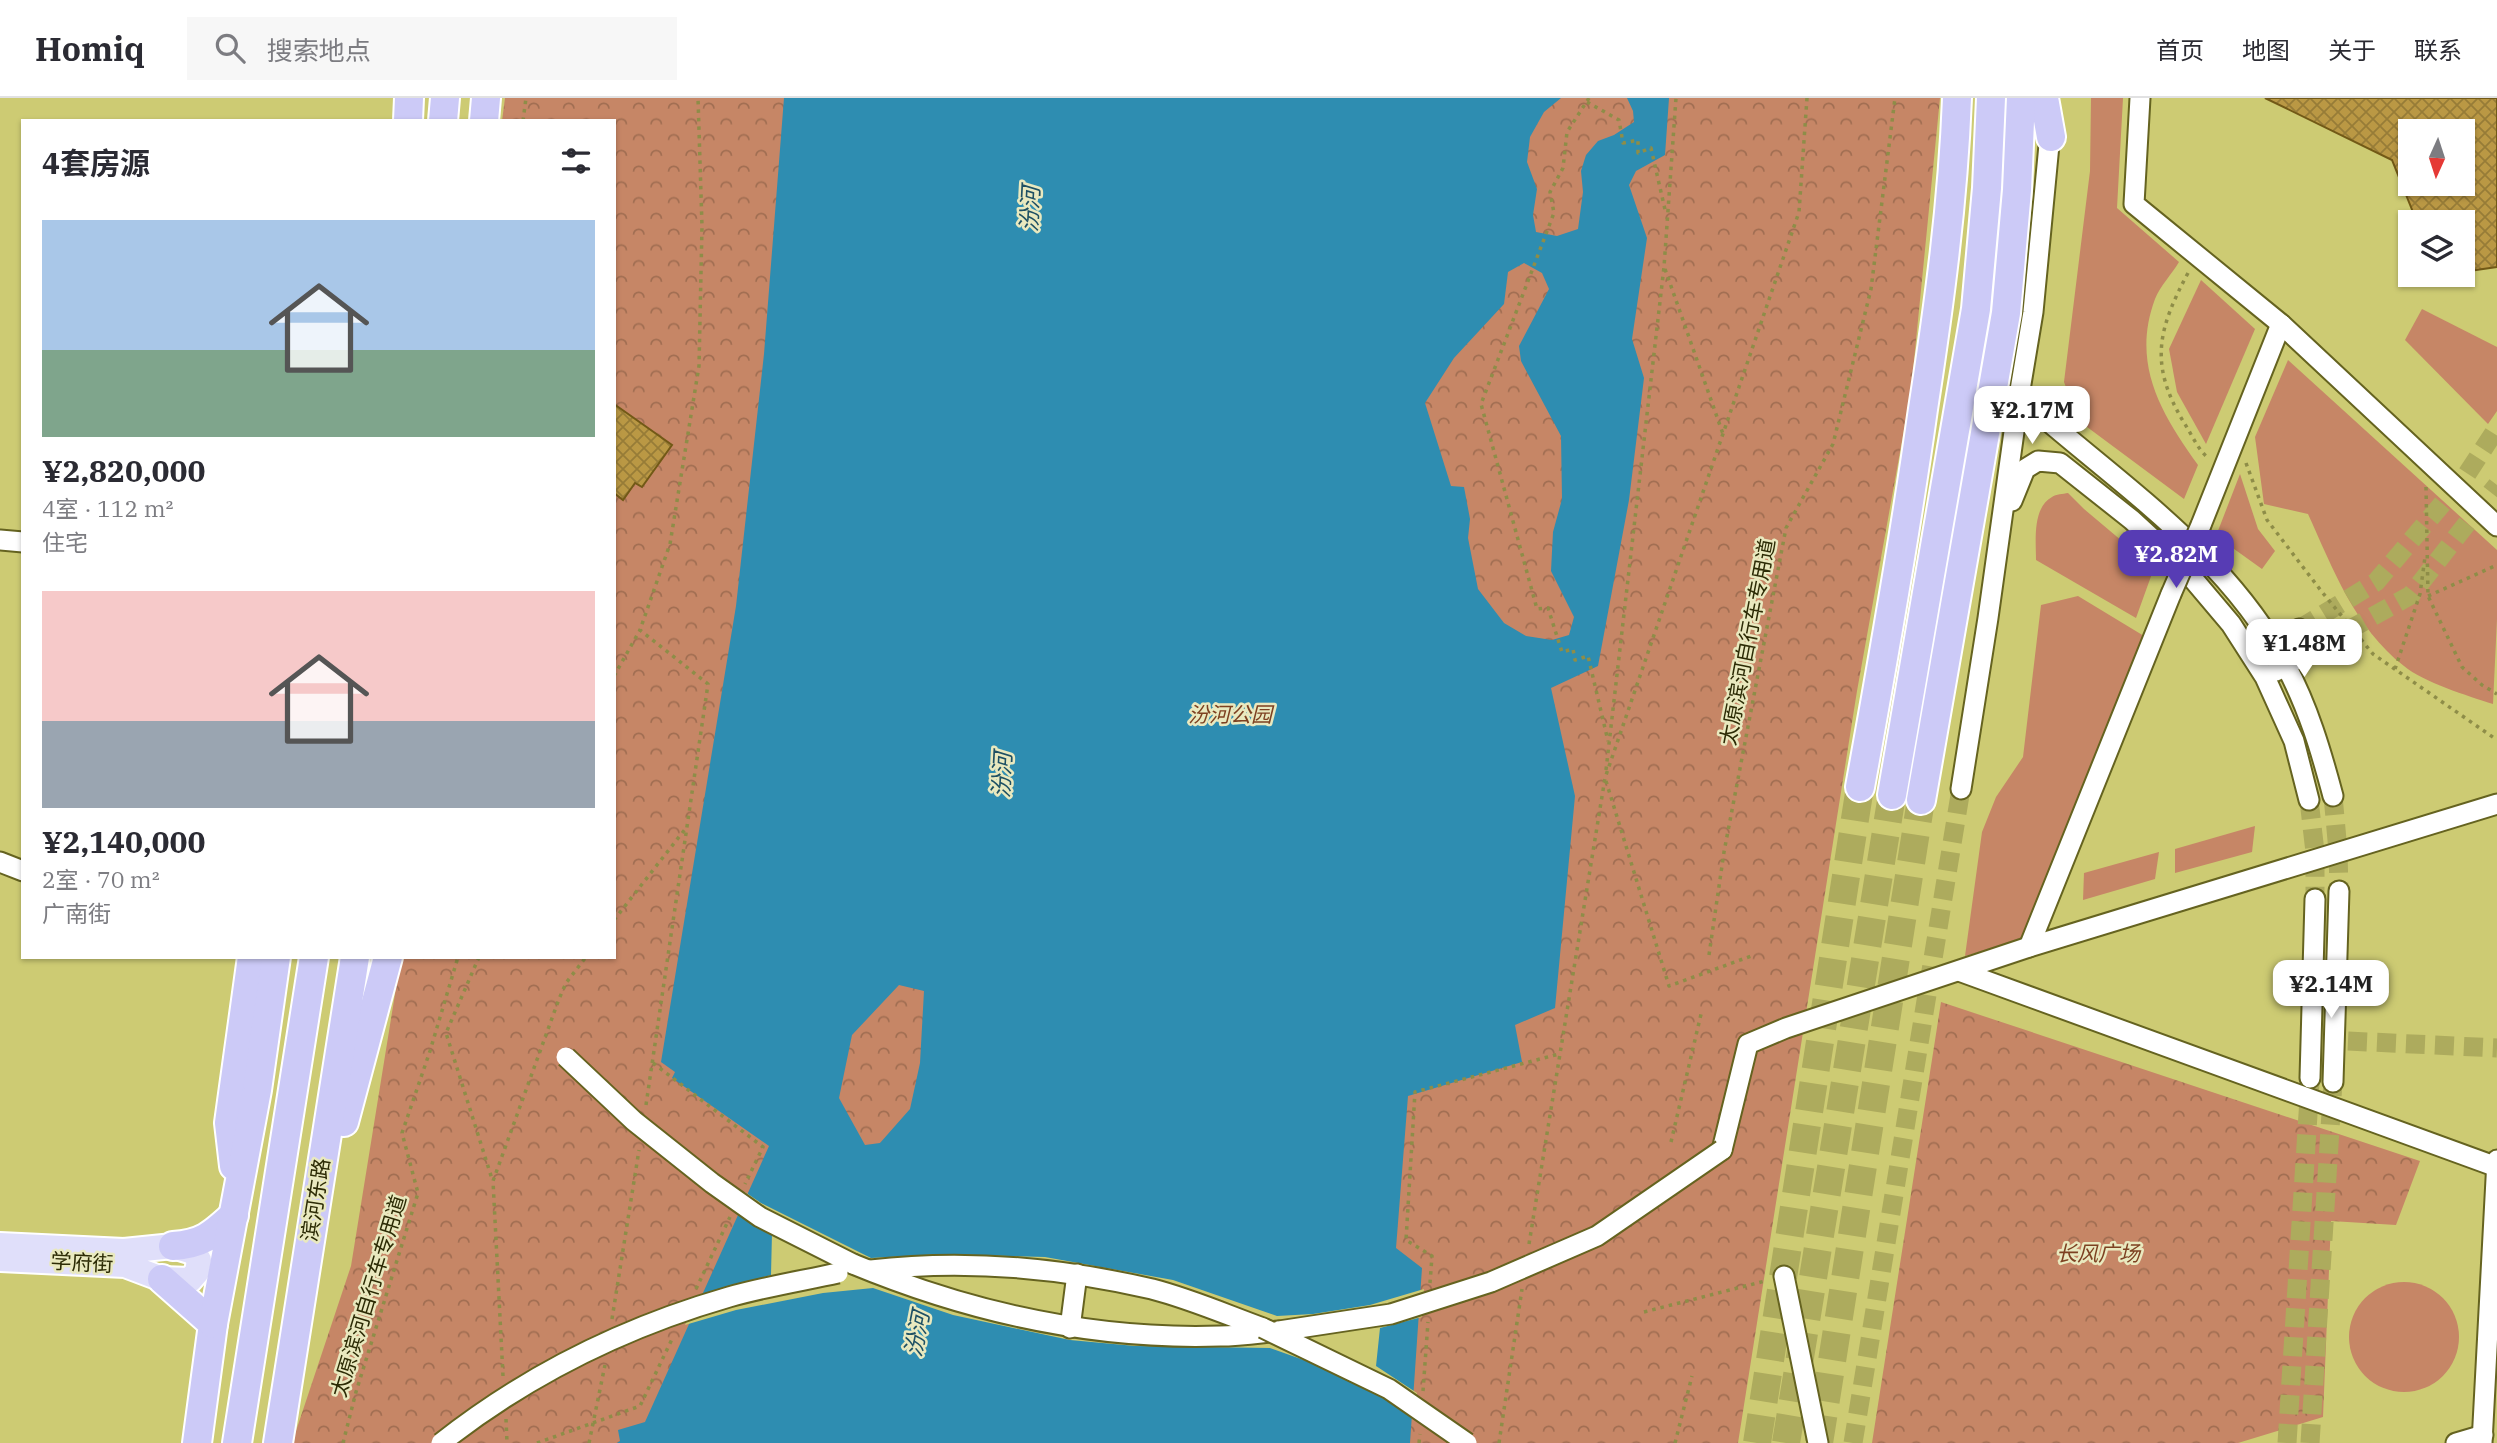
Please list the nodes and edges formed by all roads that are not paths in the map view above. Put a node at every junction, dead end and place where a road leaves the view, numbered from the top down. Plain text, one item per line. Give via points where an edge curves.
1 (445, 98) edge
2 (486, 98) edge
3 (1957, 98) edge
4 (1991, 98) edge
5 (2021, 98) edge
6 (2044, 98) edge
7 (2052, 98) edge
8 (2140, 98) edge
9 (443, 119) edge
10 (484, 119) edge
11 (2051, 137) junction
12 (2281, 324) junction
13 (2019, 396) junction
14 (2497, 526) edge
15 (0, 540) edge
16 (21, 542) edge
17 (1998, 542) junction
18 (2299, 629) tunnel mouth
19 (2322, 645) tunnel mouth
20 (2273, 646) junction
21 (2253, 657) junction
22 (2286, 666) junction
23 (2265, 677) junction
24 (1860, 787) tunnel mouth
25 (1961, 789) tunnel mouth
26 (1892, 795) tunnel mouth
27 (2333, 796) tunnel mouth
28 (1922, 800) tunnel mouth
29 (2309, 800) tunnel mouth
30 (2497, 804) edge
31 (0, 862) edge
32 (21, 870) edge
33 (2339, 891) tunnel mouth
34 (2315, 899) tunnel mouth
35 (2029, 947) junction
36 (251, 959) edge
37 (276, 959) edge
38 (313, 959) edge
39 (355, 959) edge
40 (387, 959) edge
41 (1959, 971) junction
42 (2312, 1039) junction
43 (2342, 1041) junction
44 (566, 1057) dead end
45 (2310, 1078) tunnel mouth
46 (2333, 1082) tunnel mouth
47 (2497, 1160) edge
48 (2497, 1167) edge
49 (235, 1207) junction
50 (0, 1245) edge
51 (173, 1247) junction
52 (0, 1259) edge
53 (1077, 1274) junction
54 (1784, 1276) road end
55 (303, 1277) junction
56 (162, 1279) junction
57 (213, 1324) junction
58 (1070, 1328) junction
59 (2482, 1439) edge
60 (197, 1443) edge
61 (237, 1443) edge
62 (278, 1443) edge
63 (441, 1443) edge
64 (1467, 1443) edge
65 (1818, 1443) edge
66 (2456, 1443) edge

1 - 9 highway
2 - 10 highway
3 - 24 highway via 1942,281 1897,589
4 - 26 highway via 1976,309
5 - 28 highway via 2006,313
6 - 11 highway
7 - 11 street
8 - 12 street via 2134,204
11 - 13 street via 2034,312
12 - 14 street
12 - 35 street, bridge
13 - 17 street
13 - 20 street via 2199,549 2250,610
15 - 16 street
17 - 21 street via 2025,469 2038,461 2060,463 2182,566
17 - 25 street
18 - 20 street
19 - 22 street
20 - 21 street
20 - 22 street
21 - 23 street
22 - 23 street
22 - 27 street via 2316,733
23 - 29 street via 2294,741
30 - 35 street
31 - 32 street
33 - 43 street
34 - 42 street
35 - 41 street
36 - 49 highway via 229,1123
37 - 49 highway
38 - 61 highway, 滨河东路
39 - 55 highway, 滨河东路
40 - 55 highway
41 - 48 street
41 - 58 street, bridge via 1748,1044 1723,1150 1597,1236 1491,1282 1391,1314 1335,1324 1221,1336
42 - 43 street
42 - 45 street
43 - 46 street
44 - 58 street, bridge via 665,1148 760,1217 853,1264 920,1291
47 - 48 street
48 - 59 street
49 - 51 highway via 211,1236 193,1245
49 - 57 highway
50 - 51 main road via 124,1251
51 - 56 main road via 193,1252 199,1260 197,1272 190,1280
52 - 56 main road, 学府街 via 125,1265
53 - 58 street
53 - 63 street, bridge via 910,1266 838,1273 729,1297 638,1329 559,1365 478,1414
53 - 64 street, bridge via 1164,1293 1264,1328 1389,1389
54 - 65 street
55 - 62 highway, 滨河东路
56 - 57 highway
57 - 60 highway
59 - 66 street

